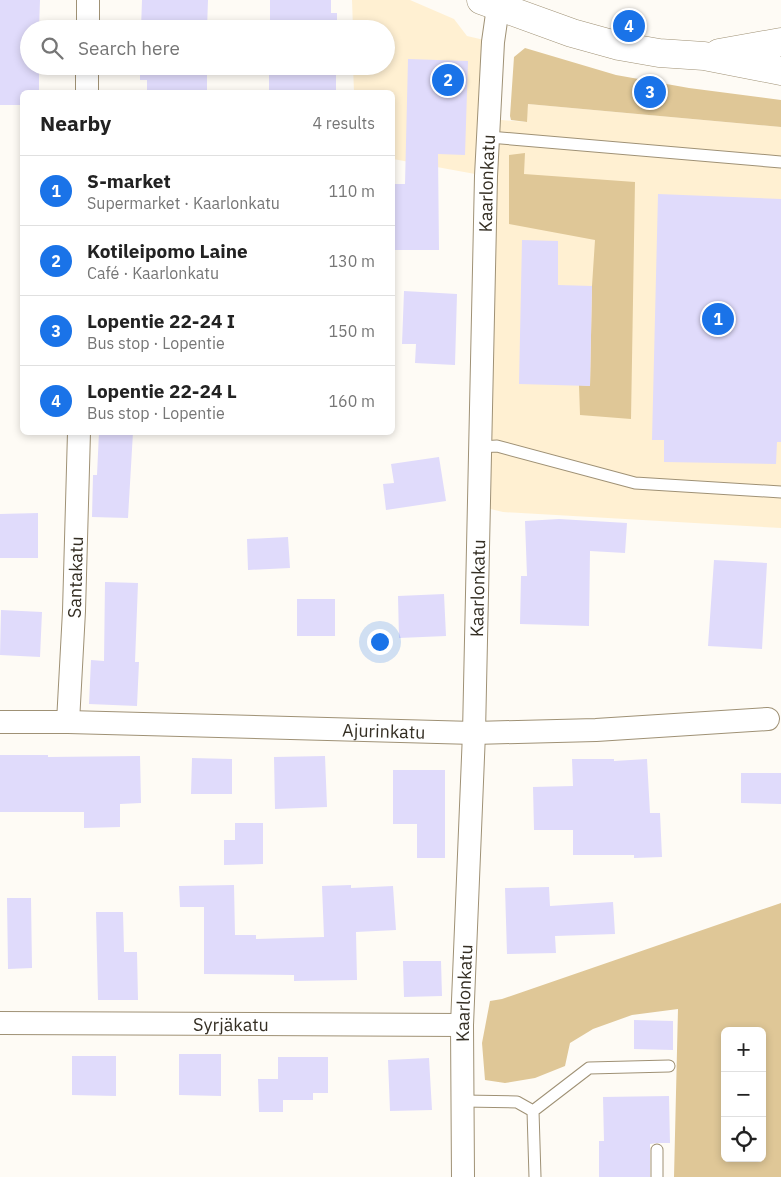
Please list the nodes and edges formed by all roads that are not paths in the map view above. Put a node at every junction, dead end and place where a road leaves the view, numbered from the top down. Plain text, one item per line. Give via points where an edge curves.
1 (88, 0) edge
2 (493, 2) edge
3 (88, 20) edge
4 (781, 42) edge
5 (704, 56) junction
6 (781, 71) edge
7 (87, 75) edge
8 (87, 90) edge
9 (489, 137) junction
10 (781, 162) edge
11 (79, 435) edge
12 (480, 447) junction
13 (781, 492) edge
14 (768, 719) dead end
15 (0, 722) edge
16 (68, 722) junction
17 (474, 732) junction
18 (0, 1023) edge
19 (462, 1025) junction
20 (669, 1066) dead end
21 (463, 1101) junction
22 (533, 1111) junction
23 (657, 1150) dead end
24 (464, 1177) edge
25 (535, 1177) edge
26 (658, 1177) edge

1 - 3 street
2 - 5 street via 572,33 619,46
2 - 9 street, Kaarlonkatu
4 - 5 street
5 - 6 street
7 - 8 street
9 - 10 lane
9 - 12 street, Kaarlonkatu
11 - 16 street, Santakatu
12 - 13 lane via 497,446 635,483
12 - 17 street, Kaarlonkatu
14 - 17 street, Ajurinkatu via 596,730
15 - 16 street, Ajurinkatu
16 - 17 street, Ajurinkatu
17 - 19 street, Kaarlonkatu
18 - 19 street, Syrjäkatu
19 - 21 street, Kaarlonkatu
20 - 22 lane via 589,1068
21 - 22 lane via 518,1102
21 - 24 street, Kaarlonkatu
22 - 25 lane
23 - 26 lane

